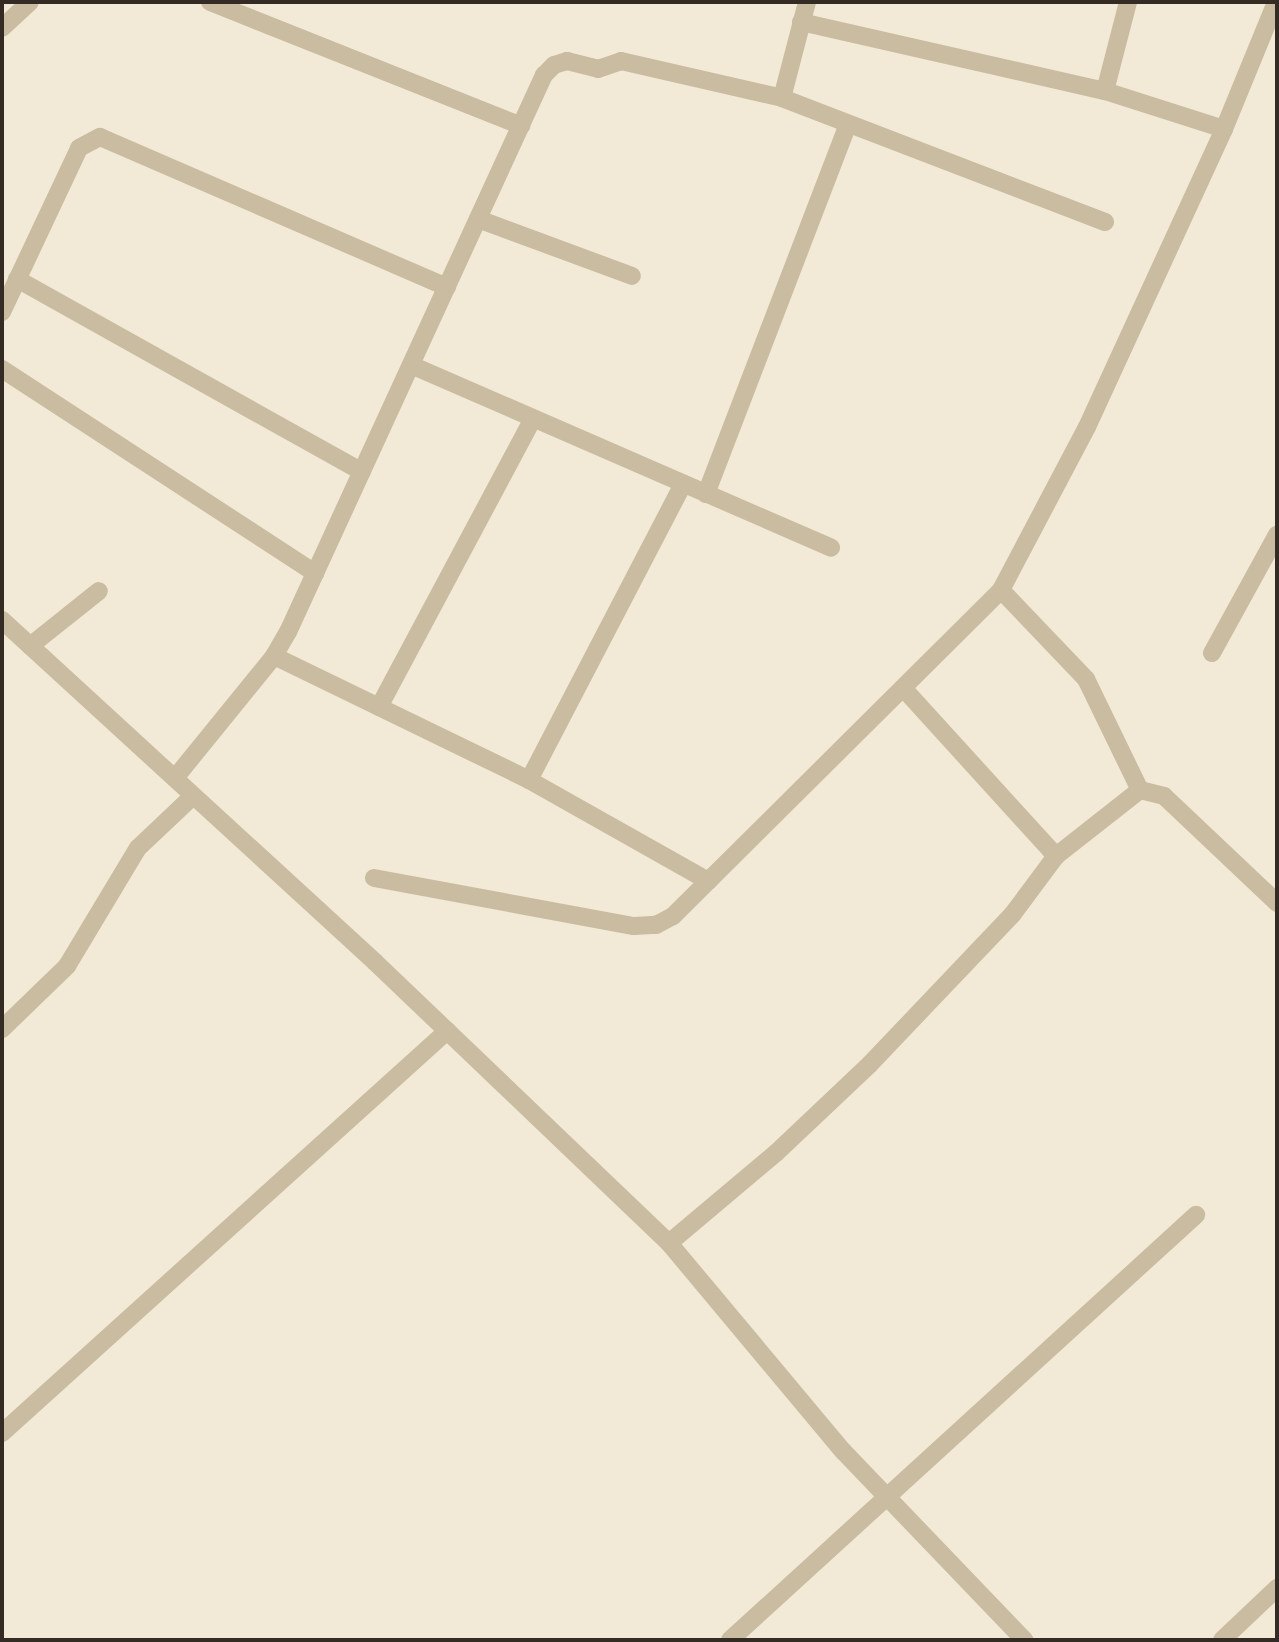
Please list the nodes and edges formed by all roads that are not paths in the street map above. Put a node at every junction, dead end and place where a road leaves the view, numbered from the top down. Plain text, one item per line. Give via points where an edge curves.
1 (30, 2) edge
2 (211, 2) edge
3 (807, 2) edge
4 (1128, 2) edge
5 (1276, 2) edge
6 (801, 22) junction
7 (2, 28) edge
8 (1105, 90) junction
9 (782, 98) junction
10 (848, 124) junction
11 (521, 126) junction
12 (1224, 129) junction
13 (478, 219) junction
14 (1105, 222) dead end
15 (632, 276) dead end
16 (17, 279) junction
17 (447, 287) junction
18 (2, 313) edge
19 (411, 365) junction
20 (2, 369) edge
21 (533, 418) junction
22 (362, 472) junction
23 (682, 484) junction
24 (706, 494) junction
25 (1277, 535) edge
26 (831, 548) dead end
27 (315, 573) junction
28 (1001, 590) junction
29 (99, 591) dead end
30 (6, 632) edge
31 (30, 646) junction
32 (1212, 653) dead end
33 (274, 656) junction
34 (904, 689) junction
35 (380, 707) junction
36 (175, 779) junction
37 (529, 780) junction
38 (1140, 790) junction
39 (192, 797) junction
40 (1056, 856) junction
41 (374, 878) dead end
42 (708, 881) junction
43 (1277, 903) edge
44 (2, 1029) edge
45 (447, 1031) junction
46 (1196, 1215) dead end
47 (669, 1242) junction
48 (2, 1433) edge
49 (887, 1498) junction
50 (1277, 1588) edge
51 (730, 1640) edge
52 (1024, 1640) edge
53 (1223, 1640) edge

1 - 7 street
2 - 11 street
3 - 6 street
4 - 8 street
5 - 12 street
6 - 8 street
6 - 9 street
8 - 12 street
9 - 10 street
9 - 11 street via 621,61 598,69 566,61 544,75
10 - 14 street
10 - 24 street
11 - 13 street
12 - 28 street via 1087,427
13 - 15 street
13 - 17 street
16 - 17 street via 79,148 100,137
16 - 18 street
16 - 22 street
17 - 19 street
19 - 21 street
19 - 22 street
20 - 27 street
21 - 23 street
21 - 35 street
22 - 27 street
23 - 24 street
23 - 37 street
24 - 26 street
25 - 32 street
27 - 33 street
28 - 34 street
28 - 38 street via 1086,679
29 - 31 street
30 - 31 street
31 - 36 street
33 - 35 street
33 - 36 street
34 - 40 street
34 - 42 street
35 - 37 street
36 - 39 street
37 - 42 street
38 - 40 street
38 - 43 street via 1164,796
39 - 44 street via 138,848 67,966
39 - 45 street
40 - 47 street via 1012,915 870,1064 776,1153
41 - 42 street via 634,926 656,925 673,916
45 - 47 street
45 - 48 street
46 - 49 street
47 - 49 street
49 - 51 street
49 - 52 street
50 - 53 street

